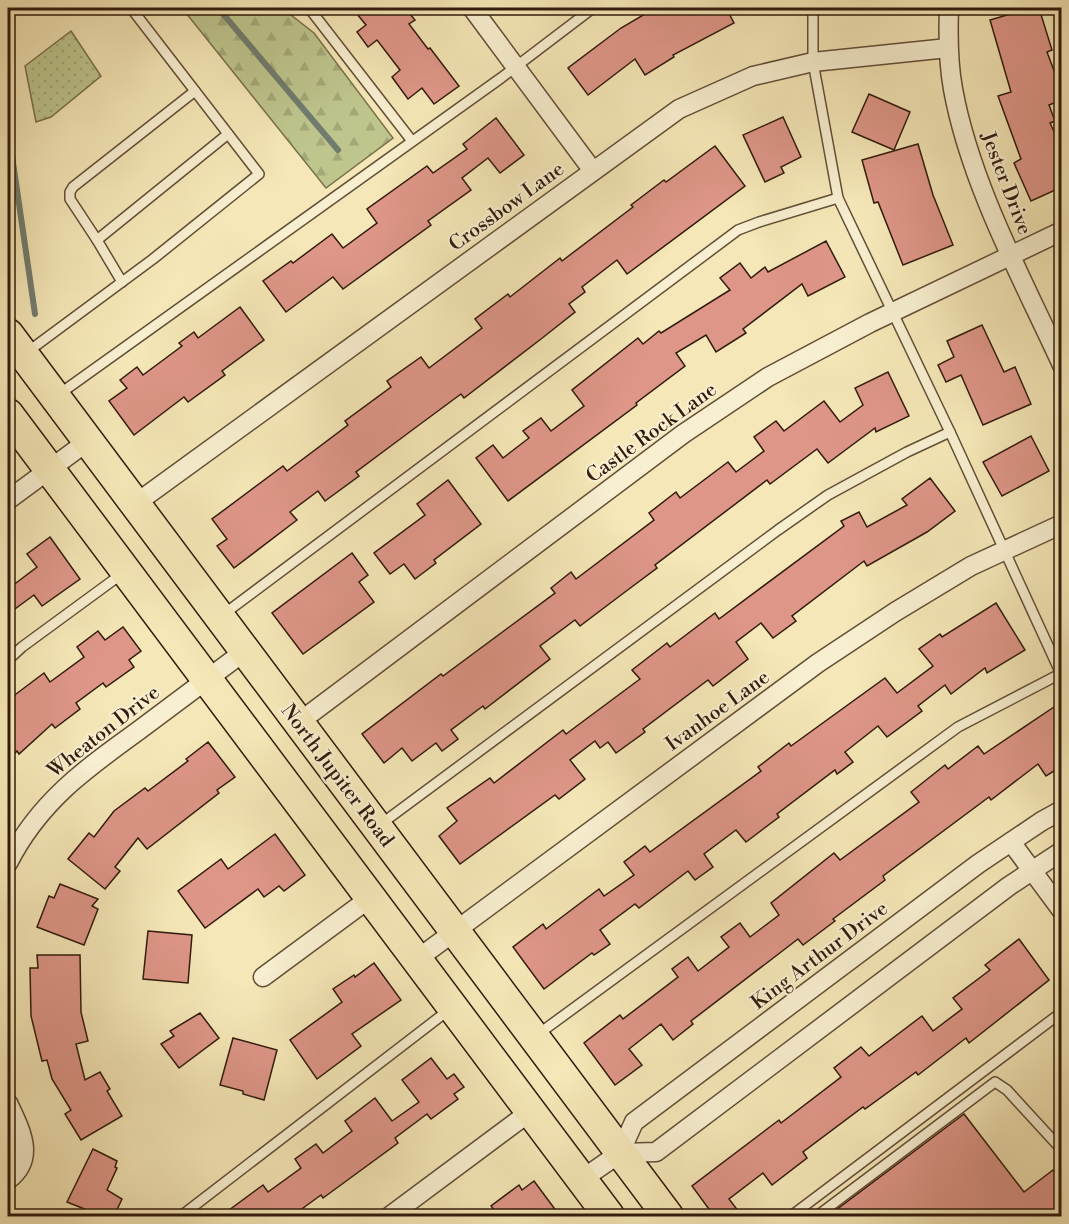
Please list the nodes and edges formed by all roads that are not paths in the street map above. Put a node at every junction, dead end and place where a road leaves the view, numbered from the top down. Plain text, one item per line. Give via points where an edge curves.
1 (131, 8) edge
2 (309, 8) edge
3 (472, 8) edge
4 (593, 8) edge
5 (813, 8) edge
6 (949, 8) edge
7 (948, 48) junction
8 (813, 62) junction
9 (517, 66) junction
10 (195, 91) junction
11 (228, 134) junction
12 (412, 141) junction
13 (593, 171) junction
14 (838, 198) junction
15 (1062, 231) edge
16 (97, 240) junction
17 (1011, 255) junction
18 (122, 282) junction
19 (891, 312) junction
20 (16, 345) edge
21 (1062, 365) edge
22 (55, 397) junction
23 (8, 414) edge
24 (950, 432) junction
25 (88, 441) junction
26 (49, 469) junction
27 (8, 500) edge
28 (135, 504) junction
29 (1062, 524) edge
30 (1005, 550) junction
31 (124, 572) junction
32 (219, 617) junction
33 (245, 651) junction
34 (8, 660) edge
35 (1061, 675) edge
36 (207, 680) junction
37 (298, 723) junction
38 (1062, 810) edge
39 (377, 827) junction
40 (1011, 842) junction
41 (1062, 851) edge
42 (8, 863) edge
43 (1032, 871) junction
44 (370, 898) junction
45 (1062, 911) edge
46 (454, 932) junction
47 (416, 960) junction
48 (263, 976) dead end
49 (453, 1007) junction
50 (1062, 1012) edge
51 (533, 1038) junction
52 (8, 1103) edge
53 (531, 1111) junction
54 (1062, 1150) edge
55 (620, 1153) junction
56 (8, 1180) edge
57 (581, 1180) junction
58 (181, 1216) edge
59 (390, 1216) edge
60 (609, 1216) edge
61 (668, 1216) edge
62 (791, 1216) edge
63 (818, 1216) edge

1 - 10 lane
2 - 12 lane
3 - 9 street
4 - 9 lane
5 - 8 lane
6 - 7 street, Jester Drive
7 - 8 street, Crossbow Lane
7 - 17 street, Jester Drive via 953,90 969,153
8 - 13 street, Crossbow Lane via 753,76 679,109
8 - 14 lane
9 - 12 lane
9 - 13 street
10 - 11 lane
10 - 16 lane via 73,187 70,199
11 - 16 lane
11 - 18 lane via 259,174
12 - 22 lane
13 - 28 street, Crossbow Lane
14 - 19 lane
14 - 32 lane via 738,230
15 - 17 street, Castle Rock Lane
16 - 18 lane
17 - 19 street, Castle Rock Lane
17 - 21 street, Jester Drive
18 - 20 lane
19 - 24 lane
19 - 37 street, Castle Rock Lane via 768,377 683,434
20 - 22 main road, North Jupiter Road
22 - 25 main road, North Jupiter Road
23 - 26 main road
24 - 30 lane
24 - 39 lane via 828,495
25 - 26 street
25 - 28 main road, North Jupiter Road
26 - 27 street
26 - 31 main road
28 - 32 main road, North Jupiter Road
29 - 30 street, Ivanhoe Lane
30 - 35 lane
30 - 46 street, Ivanhoe Lane via 895,612 818,663
31 - 34 lane
31 - 36 main road
32 - 33 main road, North Jupiter Road
33 - 36 street, Wheaton Drive
33 - 37 main road, North Jupiter Road
35 - 51 lane via 958,727
36 - 42 street, Wheaton Drive via 76,777 20,838
36 - 44 main road
37 - 39 main road, North Jupiter Road
38 - 40 street, King Arthur Drive
39 - 46 main road, North Jupiter Road
40 - 43 street
40 - 55 street, King Arthur Drive via 634,1122
41 - 43 street
43 - 45 street
43 - 55 street via 656,1152
44 - 47 main road
44 - 48 street
46 - 47 street, Ivanhoe Lane
46 - 51 main road, North Jupiter Road
47 - 49 main road
49 - 53 main road
49 - 58 lane
50 - 62 lane
51 - 55 main road, North Jupiter Road
52 - 56 street via 26,1150 15,1175
53 - 57 main road
53 - 59 street
54 - 63 lane via 995,1082
55 - 57 street
55 - 61 main road, North Jupiter Road
57 - 60 main road

